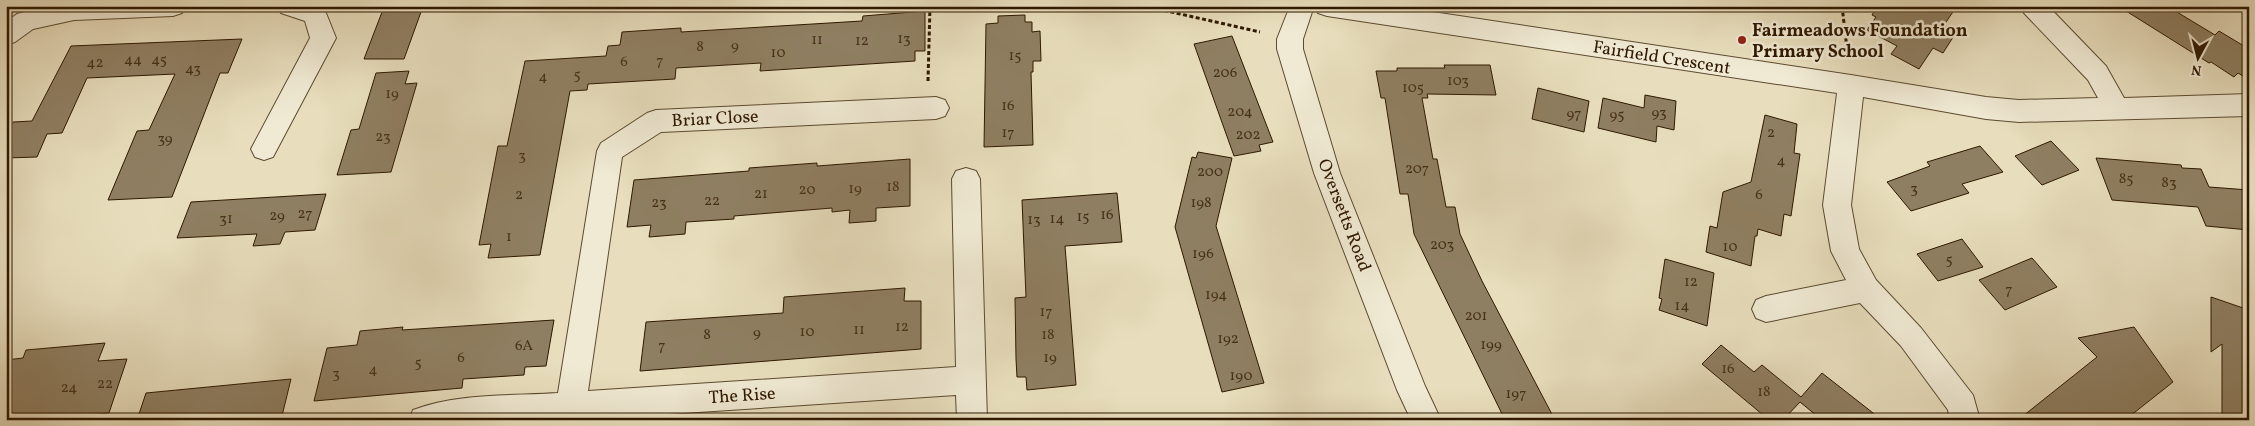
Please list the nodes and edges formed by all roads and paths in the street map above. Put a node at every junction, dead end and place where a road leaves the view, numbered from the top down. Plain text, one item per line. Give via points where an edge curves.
1 (173, 6) edge
2 (290, 6) edge
3 (930, 6) edge
4 (1145, 6) edge
5 (1302, 6) edge
6 (1327, 6) edge
7 (1842, 6) edge
8 (2033, 6) edge
9 (6, 35) edge
10 (1290, 39) junction
11 (1851, 85) junction
12 (2249, 105) edge
13 (930, 108) joint
14 (2117, 110) junction
15 (264, 149) dead end
16 (966, 179) dead end
17 (1866, 289) junction
18 (1766, 309) dead end
19 (972, 380) junction
20 (571, 407) junction
21 (424, 420) edge
22 (972, 420) edge
23 (1426, 420) edge
24 (1966, 420) edge

1 - 9 street via 74,10 26,21
2 - 15 street via 316,15 323,38
3 - 13 path
4 - 10 path
5 - 10 street
6 - 11 street, Fairfield Crescent
7 - 11 path
8 - 14 street via 2097,73
10 - 23 street, Oversetts Road via 1290,49 1328,173
11 - 14 street, Fairfield Crescent via 2002,110
11 - 17 street via 1837,205 1845,251
12 - 14 street, Fairfield Crescent
13 - 20 street, Briar Close via 656,121 610,151
16 - 19 street
17 - 18 street
17 - 24 street via 1910,337 1962,404
19 - 20 street, The Rise
19 - 22 street
20 - 21 street, The Rise via 462,413

